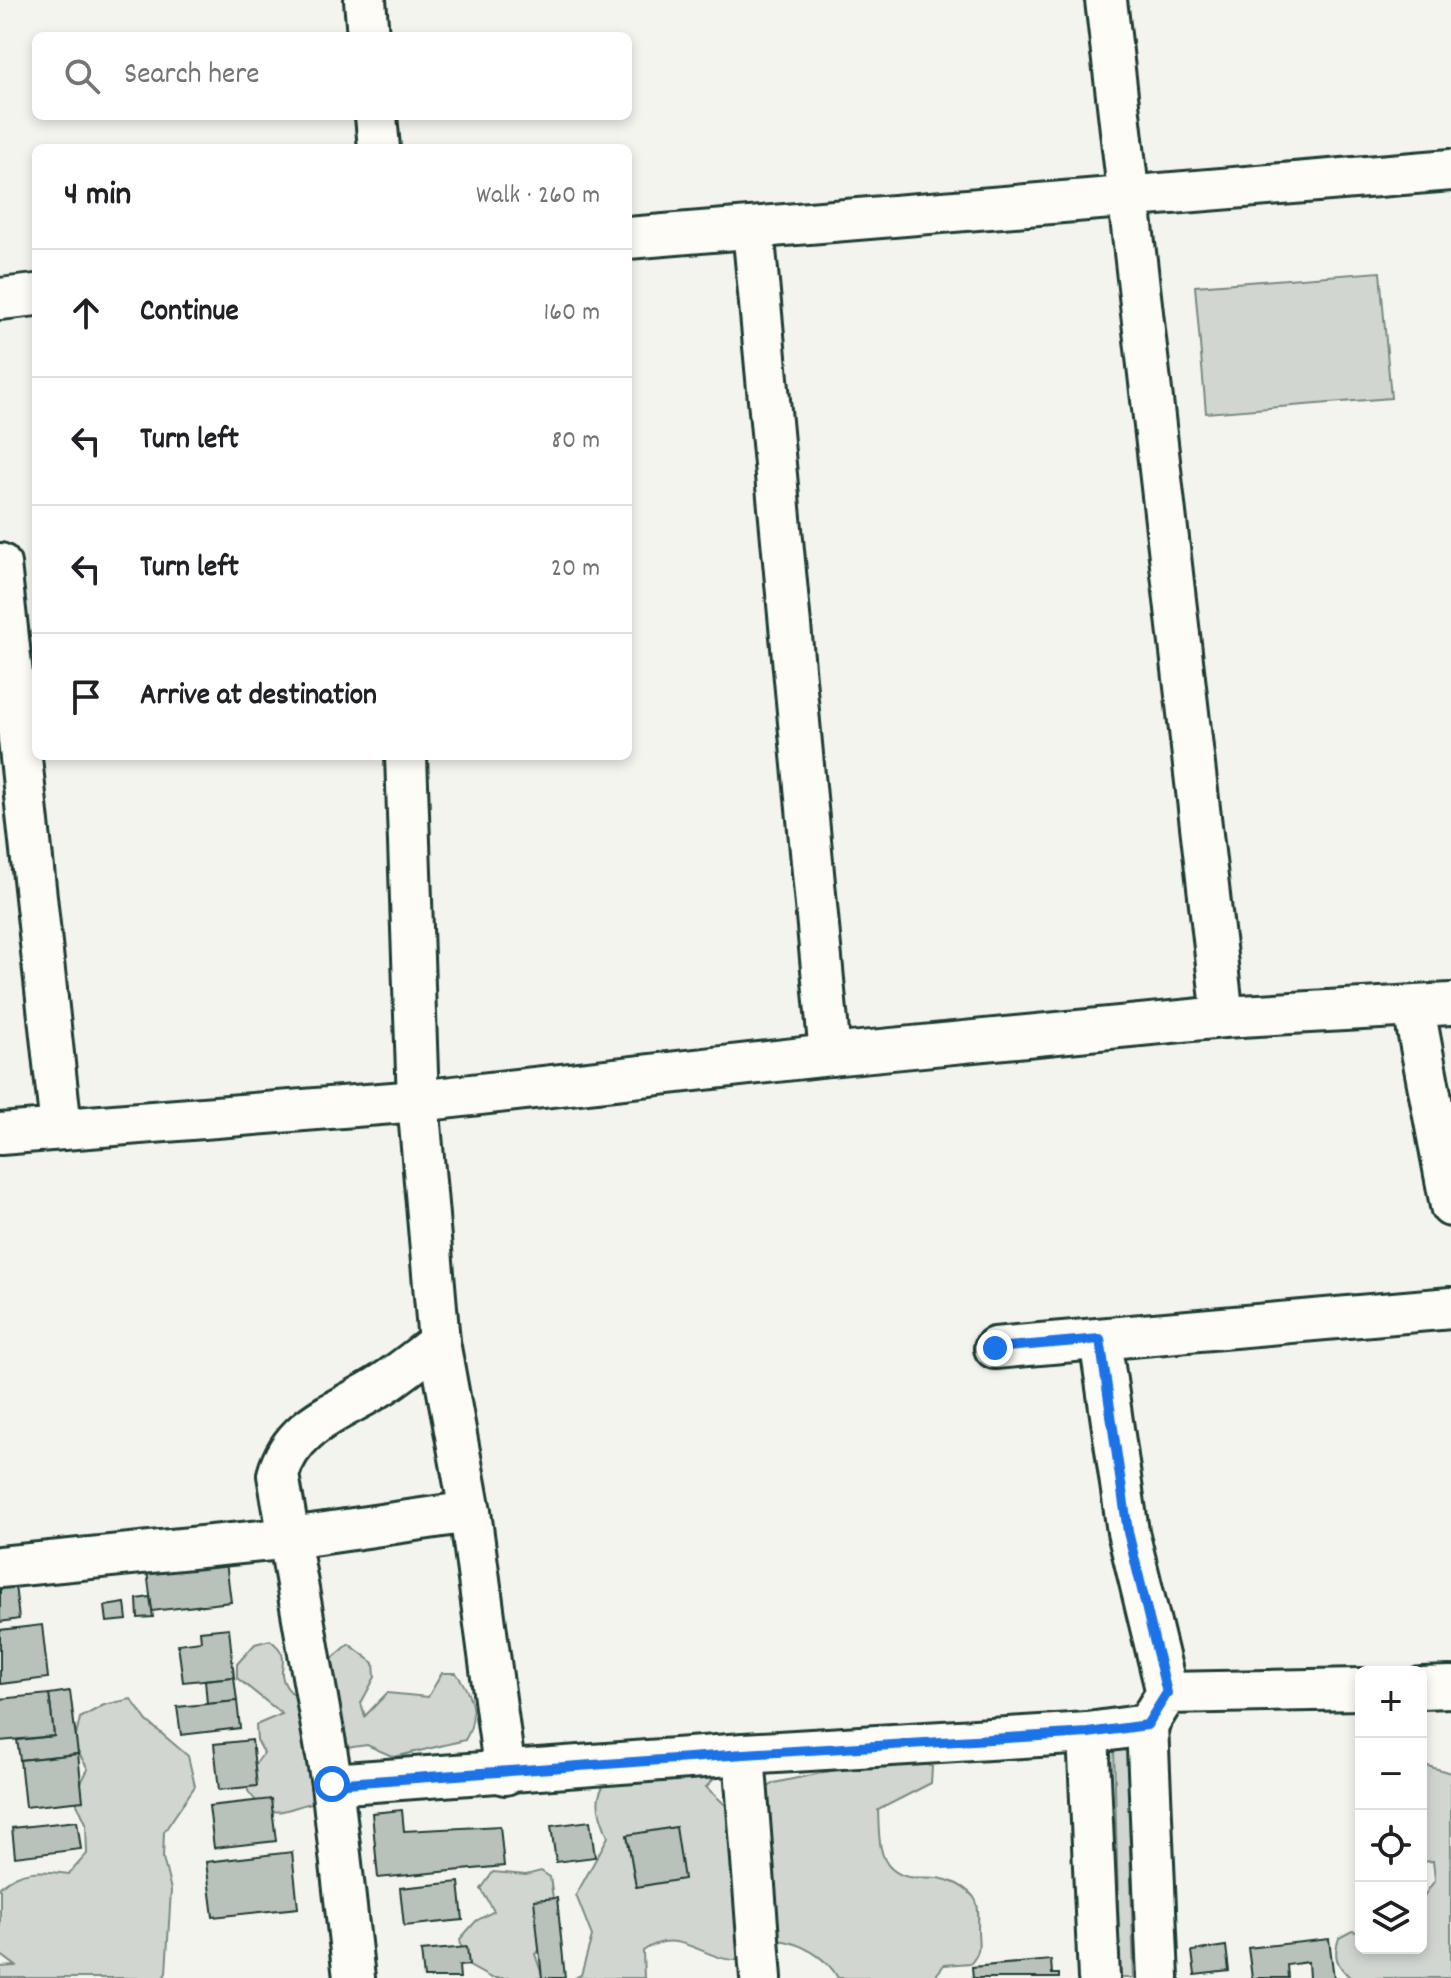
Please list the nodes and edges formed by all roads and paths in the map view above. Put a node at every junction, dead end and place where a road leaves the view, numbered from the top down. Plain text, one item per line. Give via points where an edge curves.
1 (365, 0) edge
2 (1106, 0) edge
3 (368, 32) edge
4 (376, 120) edge
5 (379, 144) edge
6 (1451, 170) edge
7 (1129, 197) junction
8 (753, 228) junction
9 (632, 238) edge
10 (32, 295) edge
11 (0, 299) edge
12 (0, 564) edge
13 (406, 760) edge
14 (1432, 1006) edge
15 (1223, 1017) junction
16 (830, 1055) junction
17 (418, 1101) junction
18 (61, 1128) junction
19 (0, 1134) edge
20 (1451, 1206) edge
21 (1451, 1308) edge
22 (1100, 1339) junction
23 (439, 1342) junction
24 (995, 1348) dead end
25 (470, 1512) junction
26 (291, 1538) junction
27 (0, 1567) edge
28 (1451, 1687) edge
29 (1427, 1688) edge
30 (1355, 1690) edge
31 (1157, 1709) junction
32 (1088, 1733) junction
33 (744, 1754) junction
34 (505, 1774) junction
35 (332, 1784) junction
36 (354, 1978) edge
37 (761, 1978) edge
38 (1099, 1978) edge
39 (1158, 1978) edge

1 - 3 street
2 - 7 street
4 - 5 street
6 - 7 street
7 - 8 street
7 - 15 street
8 - 9 street
8 - 16 street
10 - 11 street
12 - 18 street
13 - 17 street
14 - 15 street
14 - 20 street
15 - 16 street
16 - 17 street
17 - 18 street
17 - 23 street
18 - 19 street
21 - 22 street
22 - 24 street
22 - 31 street
23 - 25 street
23 - 26 street via 384,1384 304,1431 284,1452 278,1475
25 - 26 street
25 - 34 street
26 - 27 street
26 - 35 street
28 - 29 street
30 - 31 street
31 - 32 street
31 - 39 street
32 - 33 street
32 - 38 street
33 - 34 street
33 - 37 street
34 - 35 street
35 - 36 street

